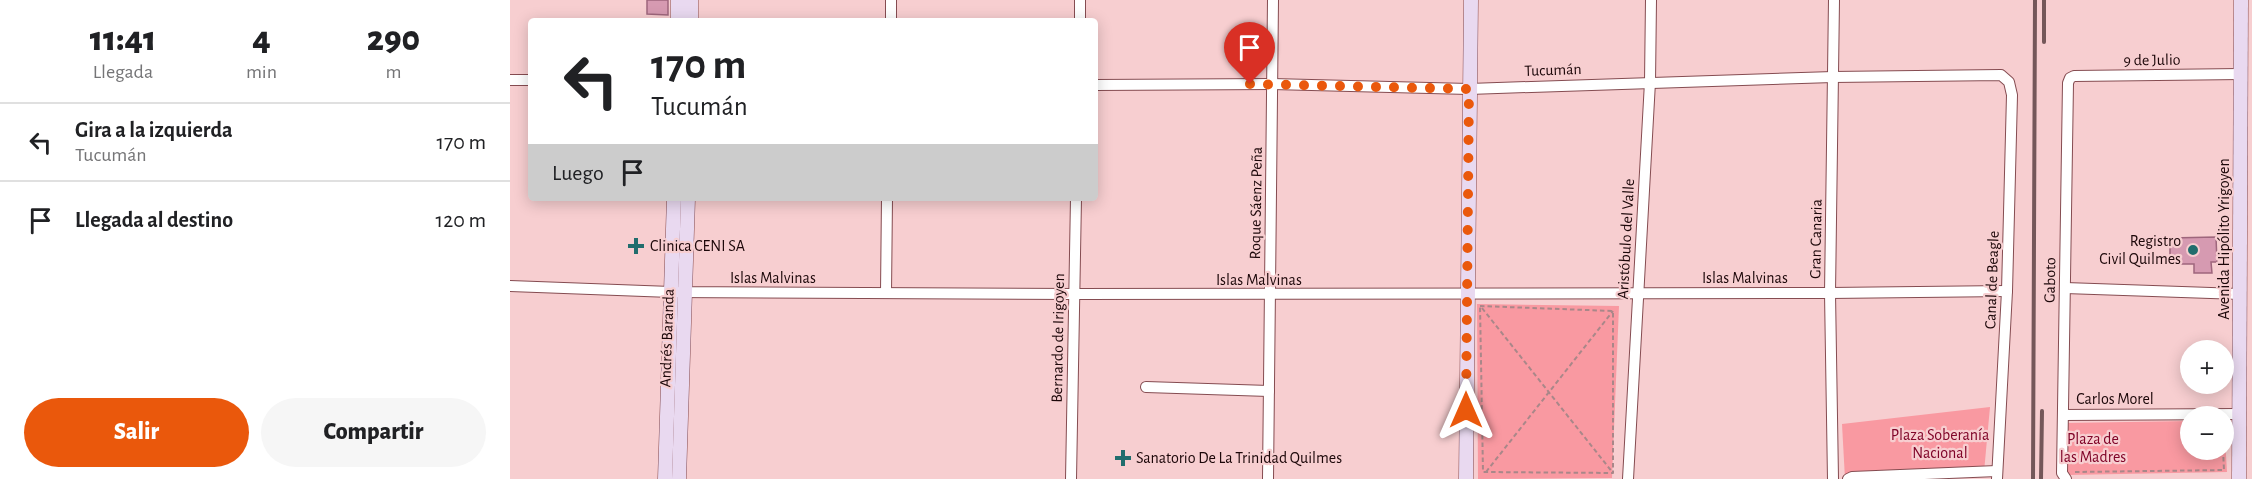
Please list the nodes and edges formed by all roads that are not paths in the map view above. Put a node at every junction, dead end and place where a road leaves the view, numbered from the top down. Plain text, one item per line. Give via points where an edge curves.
1 (678, 0) edge
2 (691, 0) edge
3 (891, 0) edge
4 (1080, 0) edge
5 (1273, 0) edge
6 (1471, 0) edge
7 (1652, 0) edge
8 (1834, 0) edge
9 (2245, 4) edge
10 (678, 18) edge
11 (691, 18) edge
12 (891, 18) edge
13 (1080, 18) edge
14 (2241, 74) junction
15 (1833, 77) junction
16 (510, 80) edge
17 (528, 80) edge
18 (1650, 82) junction
19 (2009, 82) joint
20 (2068, 83) joint
21 (1272, 84) junction
22 (1098, 85) edge
23 (1469, 89) junction
24 (674, 201) edge
25 (688, 201) edge
26 (887, 201) edge
27 (1076, 201) edge
28 (2246, 206) edge
29 (510, 286) edge
30 (2065, 288) junction
31 (2007, 291) junction
32 (671, 292) junction
33 (686, 292) junction
34 (1638, 292) junction
35 (886, 293) junction
36 (1830, 293) junction
37 (1074, 294) junction
38 (1466, 294) junction
39 (2240, 294) junction
40 (1270, 295) junction
41 (1146, 387) dead end
42 (1269, 391) junction
43 (2246, 394) edge
44 (2240, 414) junction
45 (2063, 415) junction
46 (1997, 475) edge
47 (2066, 476) edge
48 (665, 479) edge
49 (679, 479) edge
50 (1071, 479) edge
51 (1268, 479) edge
52 (1466, 479) edge
53 (1628, 479) edge
54 (1833, 479) edge
55 (1848, 479) edge
56 (2239, 479) edge

1 - 10 main road
2 - 11 main road
3 - 12 street
4 - 13 street
5 - 21 street, Roque Sáenz Peña
6 - 23 main road
7 - 18 street, Aristóbulo del Valle
8 - 15 street, Gran Canaria
9 - 14 main road, Avenida Hipólito Yrigoyen
14 - 20 street, 9 de Julio via 2074,76
14 - 28 main road, Avenida Hipólito Yrigoyen
15 - 18 street, Tucumán
15 - 19 street, Tucumán via 2001,75
15 - 36 street, Gran Canaria
16 - 17 street
18 - 23 street, Tucumán
18 - 34 street, Aristóbulo del Valle
19 - 31 street, Canal de Beagle via 2012,95
20 - 30 street, Gaboto
21 - 22 street, Tucumán
21 - 23 street, Tucumán
21 - 40 street, Roque Sáenz Peña
23 - 38 main road
24 - 32 main road, Andrés Baranda
25 - 33 main road, Andrés Baranda
26 - 35 street
27 - 37 street, Bernardo de Irigoyen
28 - 39 main road, Avenida Hipólito Yrigoyen
29 - 32 street, Islas Malvinas
30 - 39 street
30 - 45 street, Gaboto
31 - 36 street, Islas Malvinas
31 - 46 street, Canal de Beagle
32 - 33 street, Islas Malvinas
32 - 48 main road, Andrés Baranda
33 - 35 street, Islas Malvinas
33 - 49 main road, Andrés Baranda
34 - 36 street, Islas Malvinas
34 - 38 street, Islas Malvinas
34 - 53 street, Aristóbulo del Valle
35 - 37 street, Islas Malvinas
36 - 54 street, Gran Canaria
37 - 40 street, Islas Malvinas
37 - 50 street, Bernardo de Irigoyen
38 - 40 street, Islas Malvinas
38 - 52 main road
39 - 43 main road, Avenida Hipólito Yrigoyen
40 - 42 street, Roque Sáenz Peña
41 - 42 street
42 - 51 street, Roque Sáenz Peña
43 - 44 main road, Avenida Hipólito Yrigoyen
44 - 45 street, Carlos Morel
44 - 56 main road, Avenida Hipólito Yrigoyen
45 - 47 street, Gaboto
46 - 55 street

